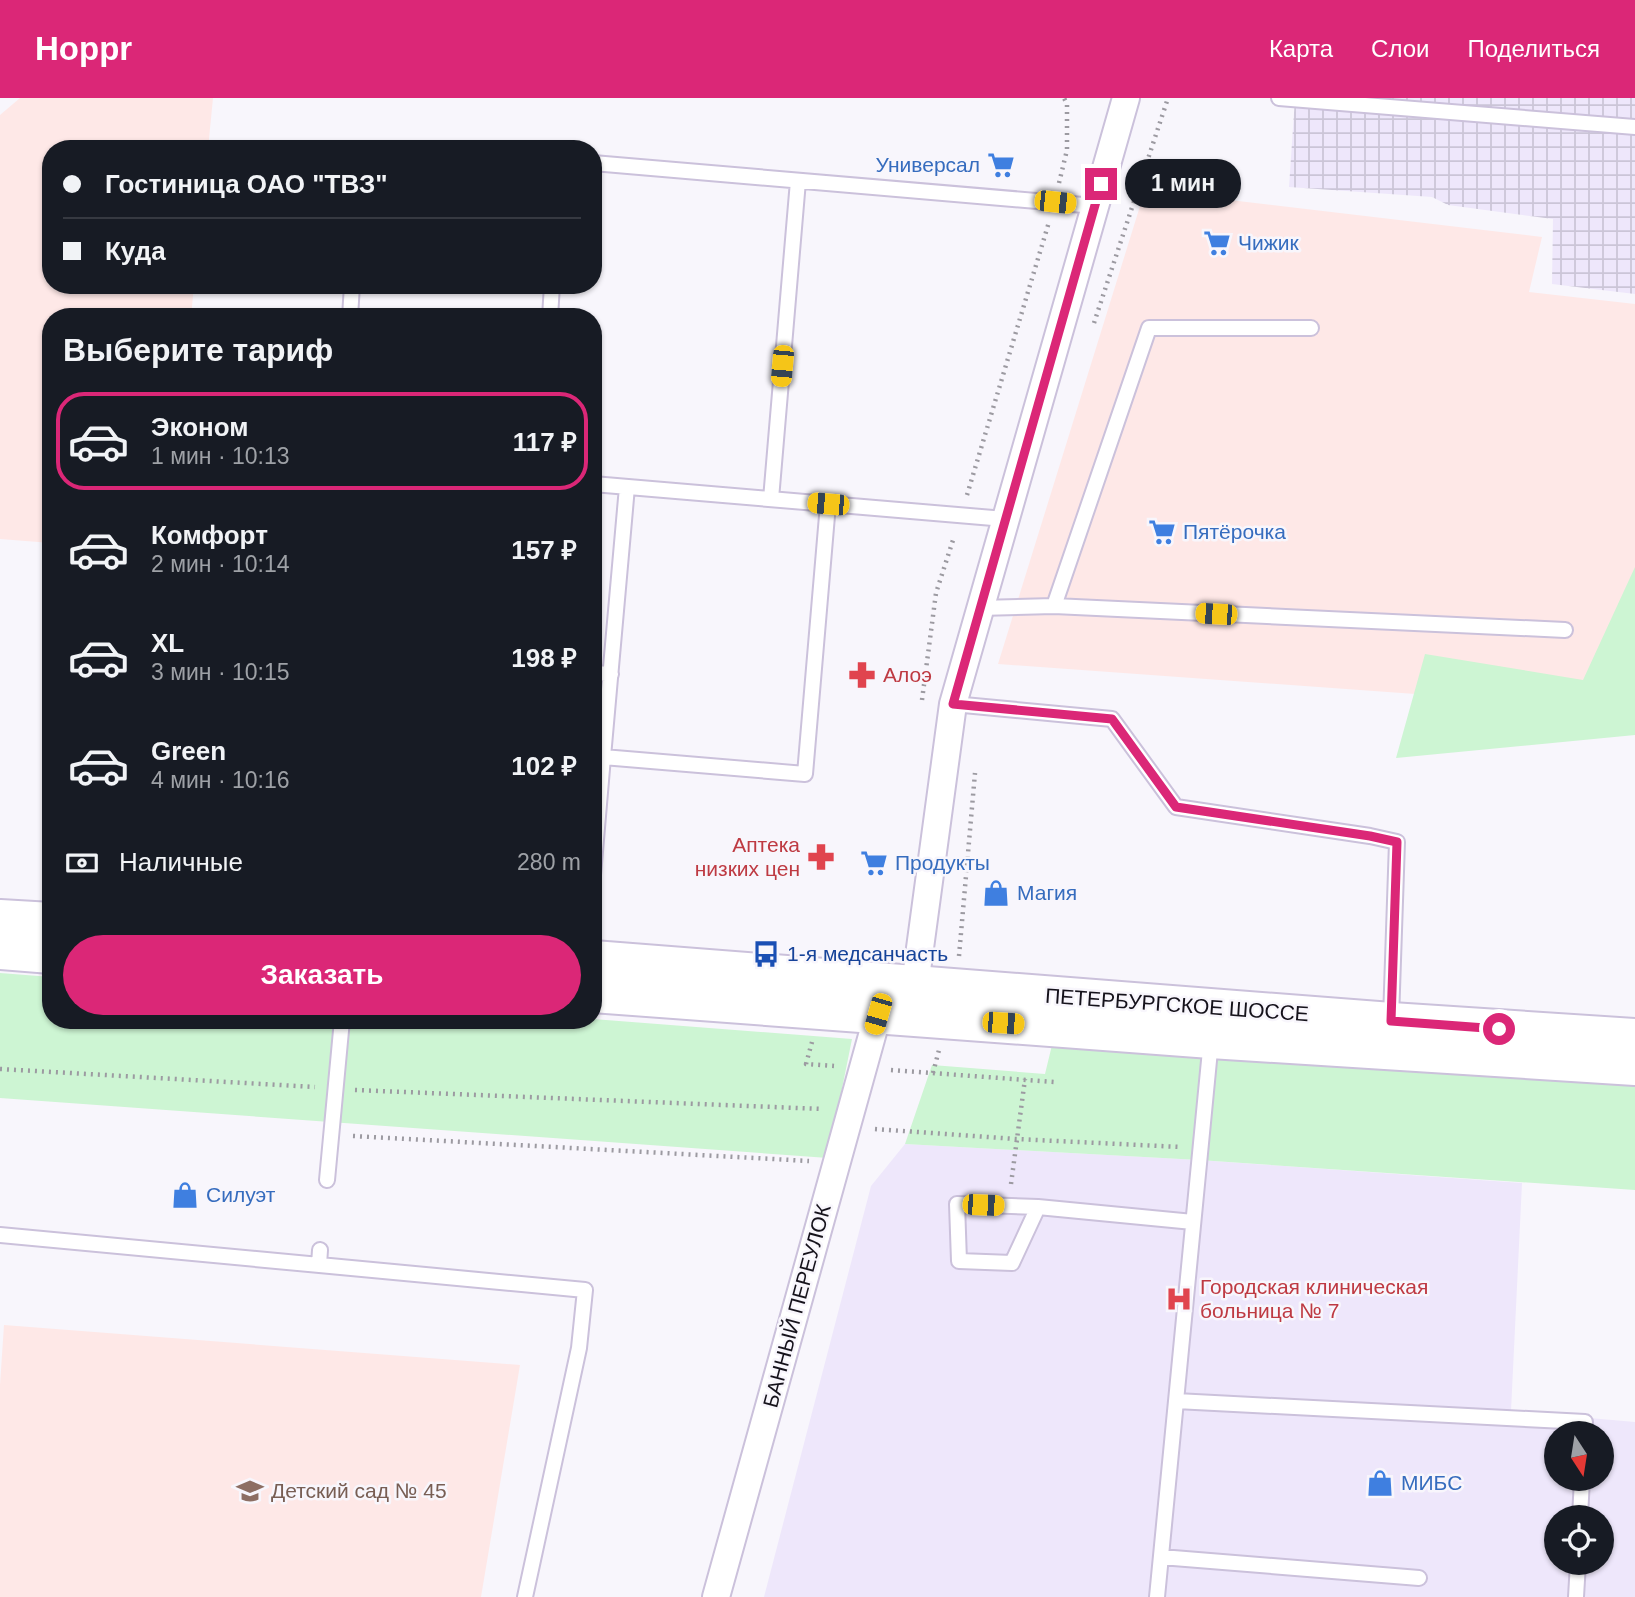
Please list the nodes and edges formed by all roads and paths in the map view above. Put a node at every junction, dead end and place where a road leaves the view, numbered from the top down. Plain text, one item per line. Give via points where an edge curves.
1 (1064, 98) edge
2 (1126, 98) edge
3 (1168, 98) edge
4 (1279, 98) edge
5 (1314, 99) edge
6 (1635, 127) edge
7 (602, 164) edge
8 (798, 181) junction
9 (1055, 202) junction
10 (1095, 206) junction
11 (1311, 328) dead end
12 (1091, 333) dead end
13 (602, 485) edge
14 (627, 486) junction
15 (771, 499) junction
16 (828, 504) junction
17 (961, 515) junction
18 (1005, 519) junction
19 (1054, 606) junction
20 (979, 608) junction
21 (1565, 631) dead end
22 (602, 674) edge
23 (611, 674) junction
24 (953, 704) junction
25 (602, 728) edge
26 (602, 752) edge
27 (976, 760) dead end
28 (0, 919) edge
29 (42, 921) edge
30 (0, 950) edge
31 (42, 953) edge
32 (602, 961) edge
33 (915, 985) junction
34 (602, 994) edge
35 (949, 1004) junction
36 (878, 1014) junction
37 (1391, 1021) junction
38 (1212, 1023) junction
39 (341, 1029) edge
40 (1635, 1038) edge
41 (1635, 1066) edge
42 (0, 1069) edge
43 (863, 1069) junction
44 (933, 1073) junction
45 (1025, 1079) junction
46 (1054, 1082) dead end
47 (336, 1089) junction
48 (849, 1119) junction
49 (331, 1135) junction
50 (1016, 1139) junction
51 (1200, 1148) junction
52 (837, 1162) junction
53 (327, 1180) dead end
54 (1008, 1206) junction
55 (1038, 1207) junction
56 (1193, 1222) junction
57 (0, 1235) edge
58 (1176, 1401) junction
59 (1566, 1421) edge
60 (1161, 1557) junction
61 (1577, 1575) edge
62 (1419, 1578) dead end
63 (524, 1597) edge
64 (716, 1597) edge
65 (1157, 1597) edge
66 (1576, 1597) edge

1 - 9 path via 1067,150
2 - 10 street
3 - 12 path
4 - 5 lane
5 - 6 lane
7 - 8 lane
8 - 9 lane
8 - 15 lane
9 - 10 lane
9 - 17 path
10 - 18 street
11 - 19 lane via 1149,328
13 - 14 lane
14 - 15 lane
14 - 23 lane
15 - 16 lane
16 - 17 lane
16 - 26 lane via 805,774
17 - 18 lane
18 - 20 street
19 - 20 lane
19 - 21 lane
20 - 24 street
22 - 23 lane
23 - 25 lane
24 - 33 street
24 - 37 lane via 1112,719 1176,807 1397,842
27 - 35 path via 959,958
28 - 29 main road
30 - 31 main road
32 - 33 main road, ПЕТЕРБУРГСКОЕ ШОССЕ
33 - 35 main road, ПЕТЕРБУРГСКОЕ ШОССЕ
33 - 36 main road
34 - 36 main road, ПЕТЕРБУРГСКОЕ ШОССЕ
35 - 36 main road, ПЕТЕРБУРГСКОЕ ШОССЕ
35 - 38 main road, ПЕТЕРБУРГСКОЕ ШОССЕ
35 - 44 path
36 - 43 street, БАННЫЙ ПЕРЕУЛОК
37 - 38 main road, ПЕТЕРБУРГСКОЕ ШОССЕ
37 - 40 main road, ПЕТЕРБУРГСКОЕ ШОССЕ
38 - 41 main road, ПЕТЕРБУРГСКОЕ ШОССЕ
38 - 51 lane
39 - 47 lane
42 - 47 path
43 - 44 path
43 - 48 street, БАННЫЙ ПЕРЕУЛОК
44 - 45 path
45 - 46 path
45 - 50 path
47 - 48 path
47 - 49 lane
48 - 50 path
48 - 52 street, БАННЫЙ ПЕРЕУЛОК
49 - 52 path
49 - 53 lane
50 - 51 path
50 - 54 path
51 - 56 lane
52 - 64 street, БАННЫЙ ПЕРЕУЛОК
54 - 55 lane
54 - 55 lane via 957,1203 959,1261 1012,1263
55 - 56 lane
56 - 58 lane
57 - 63 lane via 320,1258 585,1290 579,1348
58 - 59 lane
58 - 60 lane
60 - 62 lane
60 - 65 lane
61 - 66 lane

